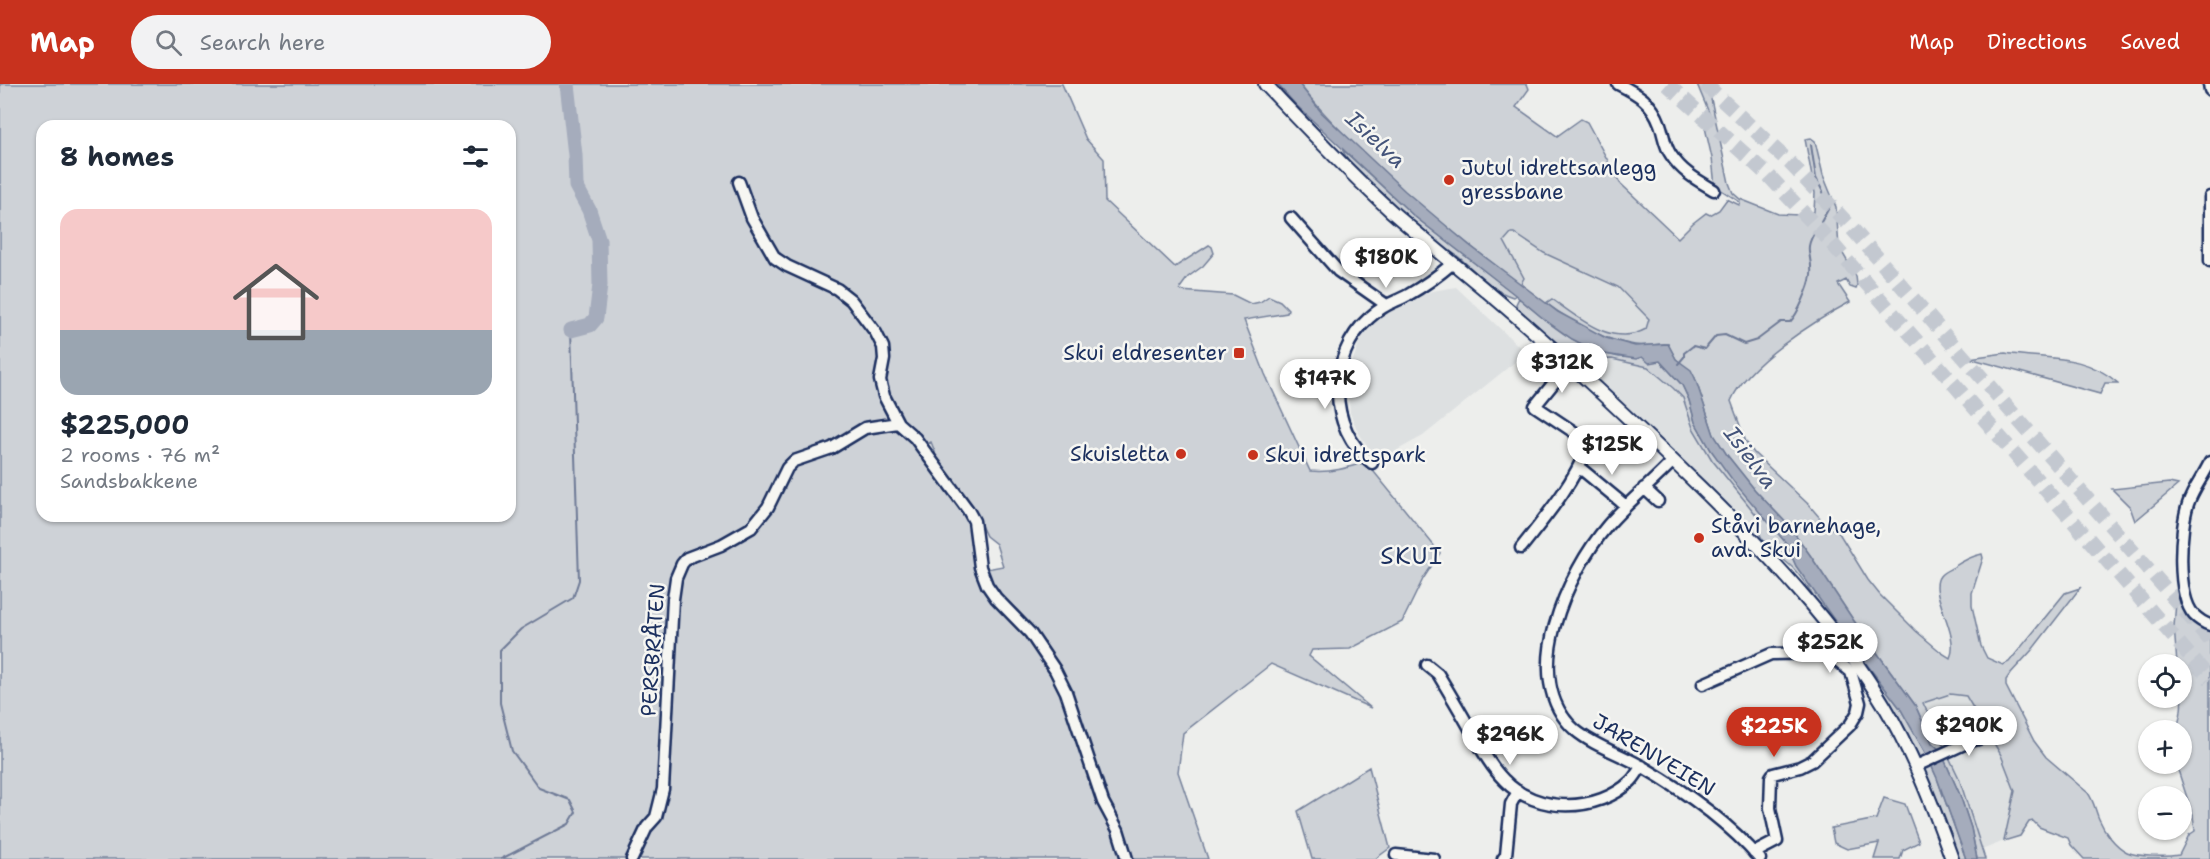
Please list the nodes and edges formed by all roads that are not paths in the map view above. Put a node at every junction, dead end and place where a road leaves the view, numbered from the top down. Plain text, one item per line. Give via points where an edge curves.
1 (1265, 84) edge
2 (1618, 84) edge
3 (2209, 84) edge
4 (2210, 90) edge
5 (739, 182) dead end
6 (1714, 190) dead end
7 (2210, 197) edge
8 (1291, 218) dead end
9 (2210, 261) edge
10 (1452, 263) junction
11 (1385, 304) junction
12 (1569, 364) junction
13 (898, 423) junction
14 (1673, 461) junction
15 (2210, 462) edge
16 (1372, 463) dead end
17 (1580, 468) junction
18 (1644, 488) junction
19 (1658, 501) dead end
20 (1626, 506) junction
21 (1521, 548) dead end
22 (2210, 625) edge
23 (1838, 649) junction
24 (1428, 665) dead end
25 (1702, 684) dead end
26 (1984, 737) dead end
27 (1922, 764) junction
28 (1642, 766) junction
29 (1518, 791) junction
30 (1396, 855) dead end
31 (1757, 856) edge
32 (632, 859) edge
33 (1127, 859) edge
34 (1434, 859) edge
35 (1503, 859) edge
36 (1952, 859) edge

1 - 10 main road via 1377,198
2 - 6 street via 1647,101 1661,125 1671,155 1690,177
3 - 4 street
5 - 13 street via 752,218 775,258 837,289 876,333 883,347 880,380
7 - 9 street
8 - 11 street via 1338,271
10 - 11 street via 1407,296
10 - 12 main road
11 - 16 street via 1359,328 1347,348 1338,377 1338,404 1345,427 1363,457
12 - 14 main road
12 - 17 street via 1535,405 1574,432 1587,448
13 - 32 street, PERSBRÅTEN via 865,428 832,448 794,461 751,528 687,558 682,564 673,599 663,789 656,818 647,827
13 - 33 street via 915,438 968,510 974,521 980,567 987,585 1030,633 1056,670
14 - 18 street, JARENVEIEN
14 - 23 main road via 1787,576
15 - 22 street via 2188,505 2182,558 2190,609
17 - 20 street
17 - 21 street
18 - 19 street
18 - 20 street, JARENVEIEN
20 - 28 street, JARENVEIEN via 1591,548 1567,590 1554,632 1550,675 1562,716 1576,731
23 - 25 street via 1771,654
23 - 27 main road via 1883,704
23 - 31 street via 1839,662 1851,672 1860,703 1858,712 1850,726 1812,761 1773,774 1770,808 1777,841
24 - 29 street via 1438,674 1489,761 1504,781
26 - 27 street
27 - 36 main road
28 - 29 street via 1617,791 1588,803 1548,803
28 - 31 street, JARENVEIEN via 1719,818
29 - 35 street via 1511,804
30 - 34 street

